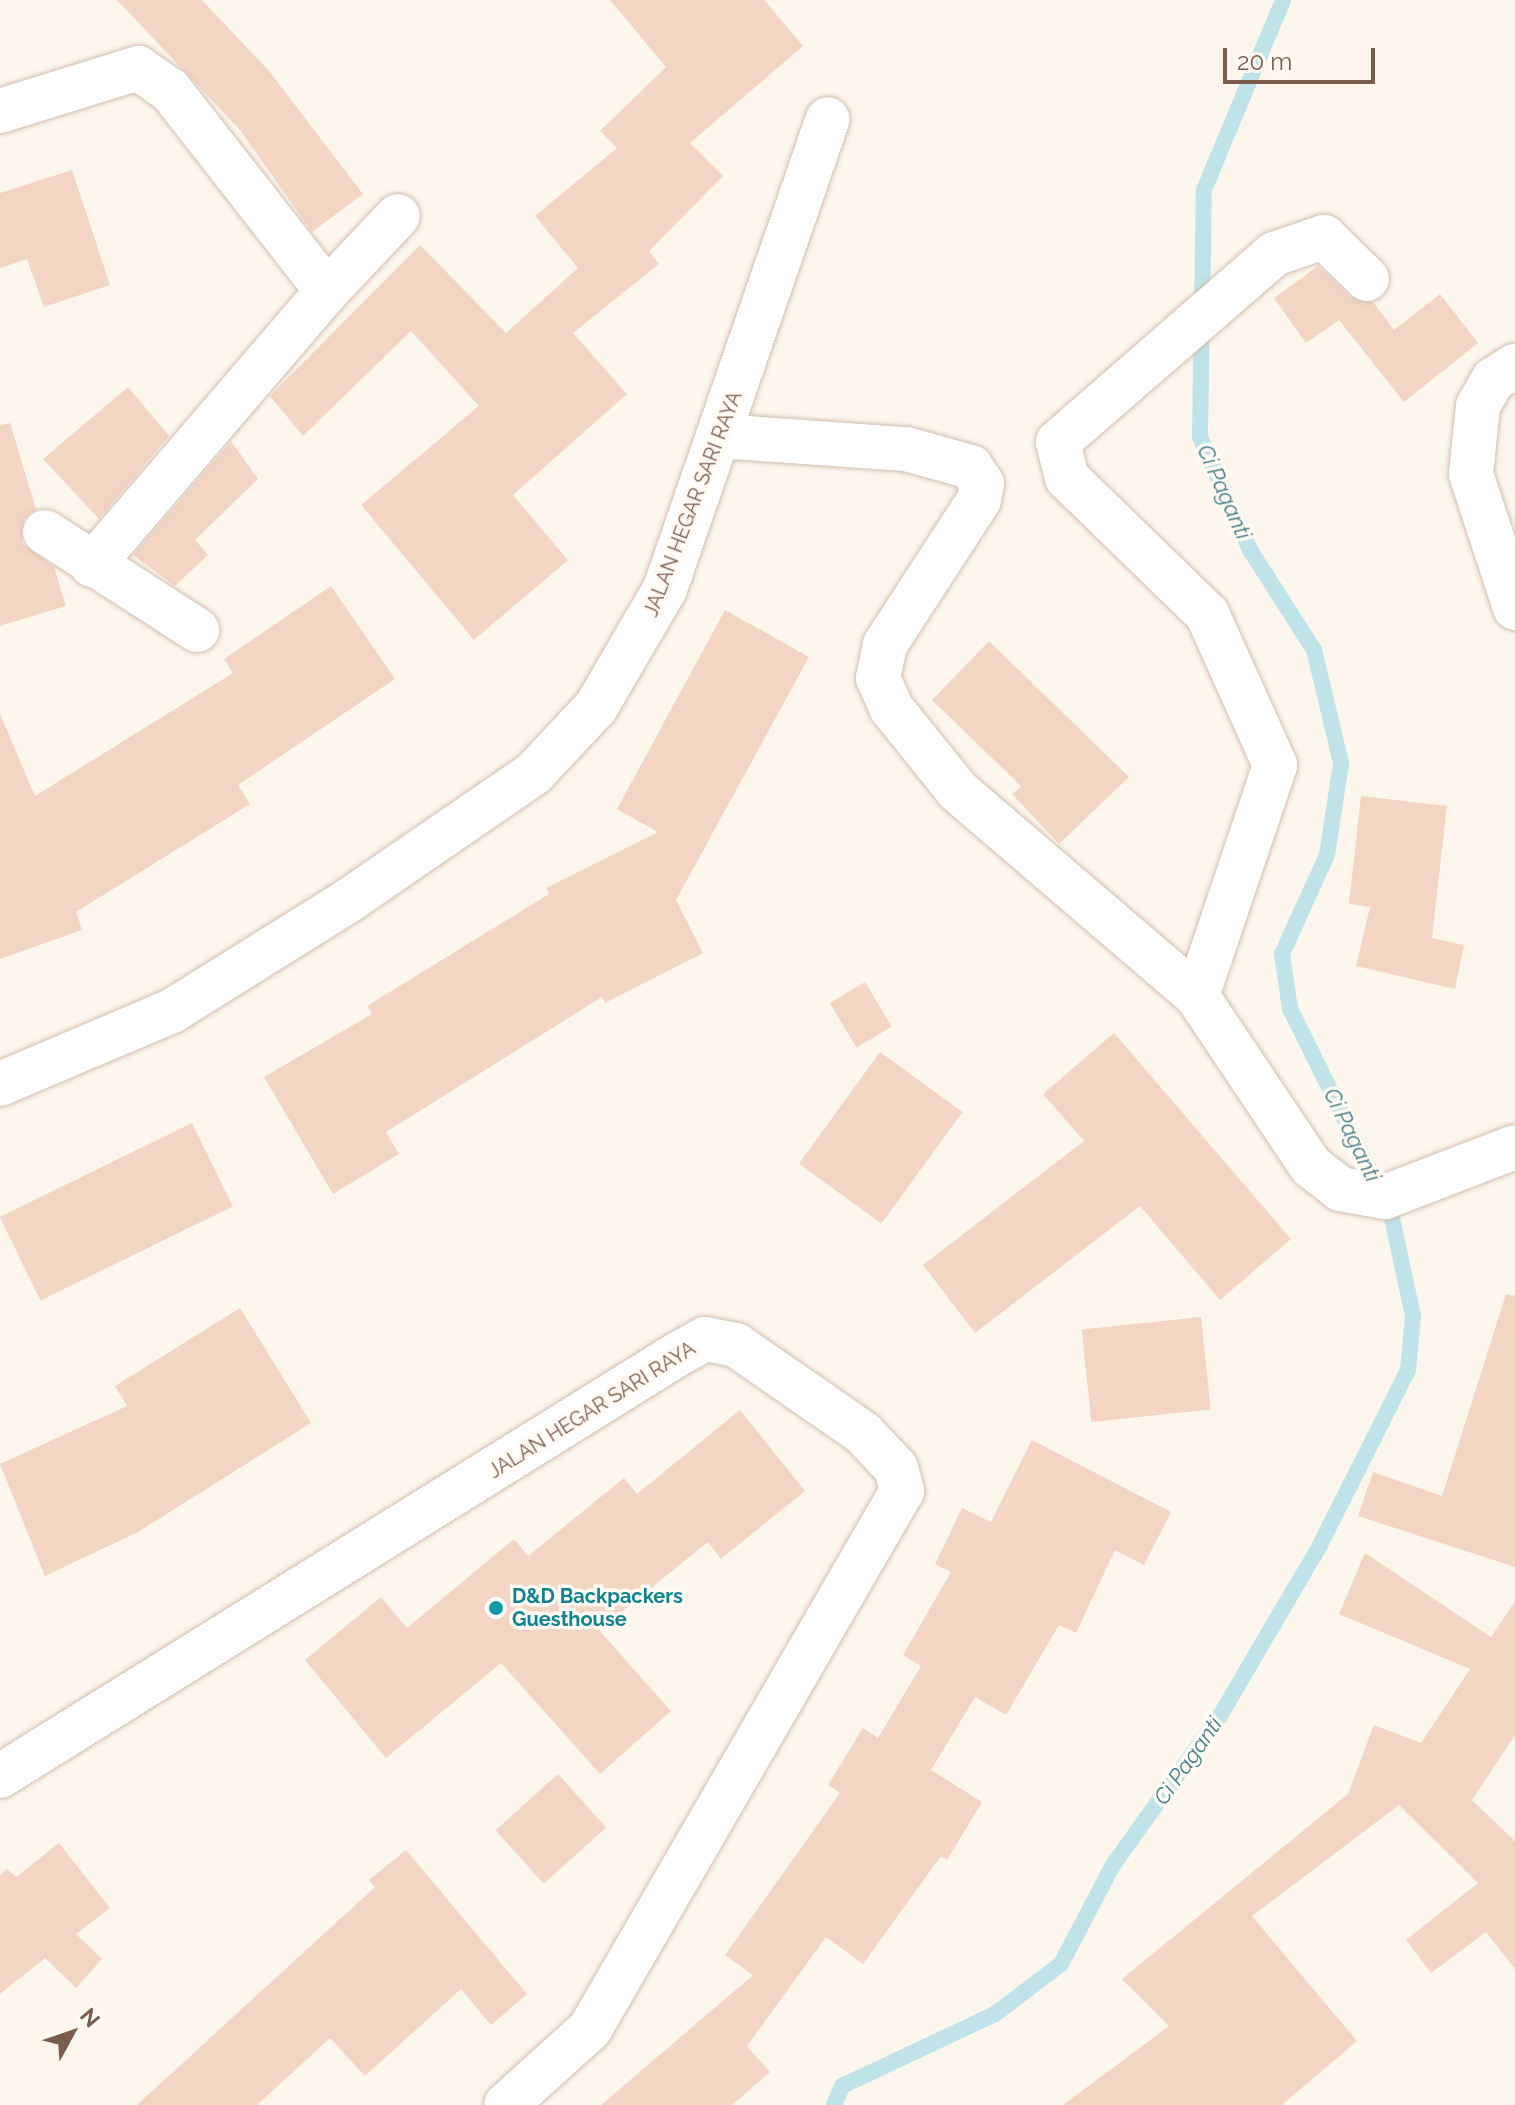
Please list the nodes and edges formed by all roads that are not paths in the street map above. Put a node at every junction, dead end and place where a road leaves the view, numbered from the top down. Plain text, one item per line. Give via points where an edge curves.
1 (0, 111) edge
2 (828, 119) dead end
3 (398, 216) dead end
4 (1367, 279) dead end
5 (327, 291) junction
6 (1515, 366) edge
7 (718, 436) junction
8 (1500, 517) edge
9 (45, 532) dead end
10 (92, 565) junction
11 (1515, 608) edge
12 (197, 630) dead end
13 (1197, 996) junction
14 (0, 1084) edge
15 (1515, 1147) edge
16 (0, 1776) edge
17 (506, 2105) edge

1 - 5 street via 138,68 170,90
2 - 7 street, JALAN HEGAR SARI RAYA
3 - 5 street
4 - 13 street via 1324,237 1274,254 1062,433 1057,457 1067,478 1207,614 1275,765
5 - 10 street
6 - 8 street via 1493,380 1478,406 1471,474
7 - 13 street via 906,449 971,467 982,484 979,500 885,645 878,678 912,739 958,791
7 - 14 street, JALAN HEGAR SARI RAYA via 635,650 596,707 534,773 172,1011
8 - 11 street
9 - 10 street
10 - 12 street
13 - 15 street via 1311,1166 1374,1197
16 - 17 street, JALAN HEGAR SARI RAYA via 678,1354 705,1339 736,1345 863,1433 896,1468 902,1491 590,2029

